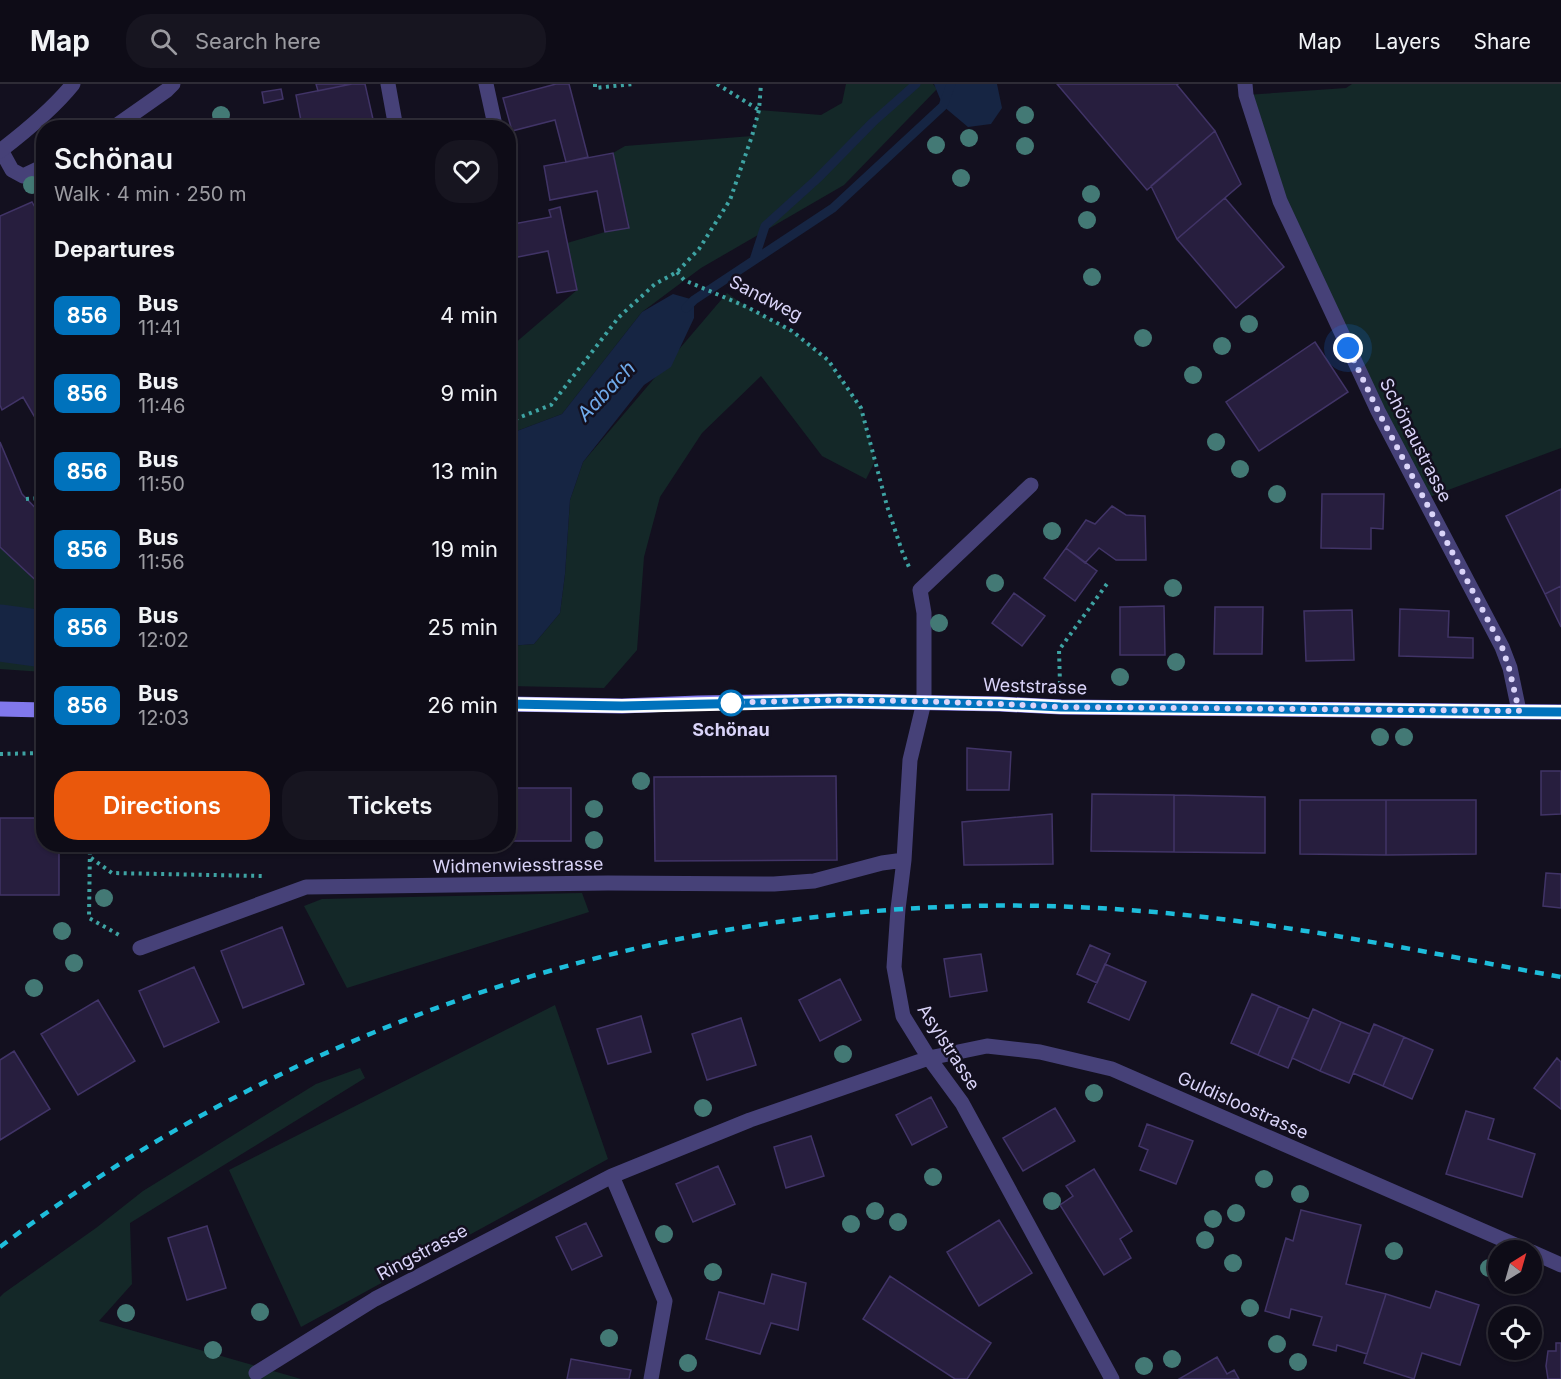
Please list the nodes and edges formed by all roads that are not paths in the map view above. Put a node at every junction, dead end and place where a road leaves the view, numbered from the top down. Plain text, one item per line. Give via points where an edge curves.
1 (73, 84) edge
2 (173, 84) edge
3 (388, 84) edge
4 (486, 84) edge
5 (1245, 84) edge
6 (38, 120) edge
7 (124, 120) edge
8 (395, 120) edge
9 (494, 120) edge
10 (36, 121) edge
11 (0, 149) edge
12 (36, 170) edge
13 (1031, 485) dead end
14 (924, 702) junction
15 (516, 704) edge
16 (0, 709) edge
17 (36, 710) edge
18 (1519, 711) junction
19 (1561, 712) edge
20 (904, 860) junction
21 (140, 948) road end
22 (929, 1058) junction
23 (612, 1176) junction
24 (1506, 1240) edge
25 (1542, 1256) edge
26 (1561, 1265) edge
27 (256, 1373) dead end
28 (1109, 1374) edge
29 (651, 1379) edge
30 (1094, 1379) edge

1 - 6 street
2 - 7 street
3 - 8 street
4 - 9 street
5 - 18 street, Schönaustrasse via 1280,201 1378,411 1502,647
10 - 11 street
11 - 12 street via 12,170 23,176
13 - 14 street via 920,590 924,613
14 - 15 main road, Weststrasse
14 - 18 main road, Weststrasse
14 - 20 street, Asylstrasse via 910,760
16 - 17 main road
18 - 19 main road, Weststrasse
20 - 21 street, Widmenwiesstrasse via 814,881 774,884 306,887
20 - 22 street, Asylstrasse via 894,967 903,1016
22 - 23 street, Ringstrasse via 750,1120
22 - 24 street, Guldisloostrasse via 987,1046 1040,1052 1112,1069
22 - 28 street, Asylstrasse via 962,1103
23 - 27 street, Ringstrasse via 375,1299
23 - 29 street via 665,1301
25 - 26 street, Guldisloostrasse
28 - 30 street

